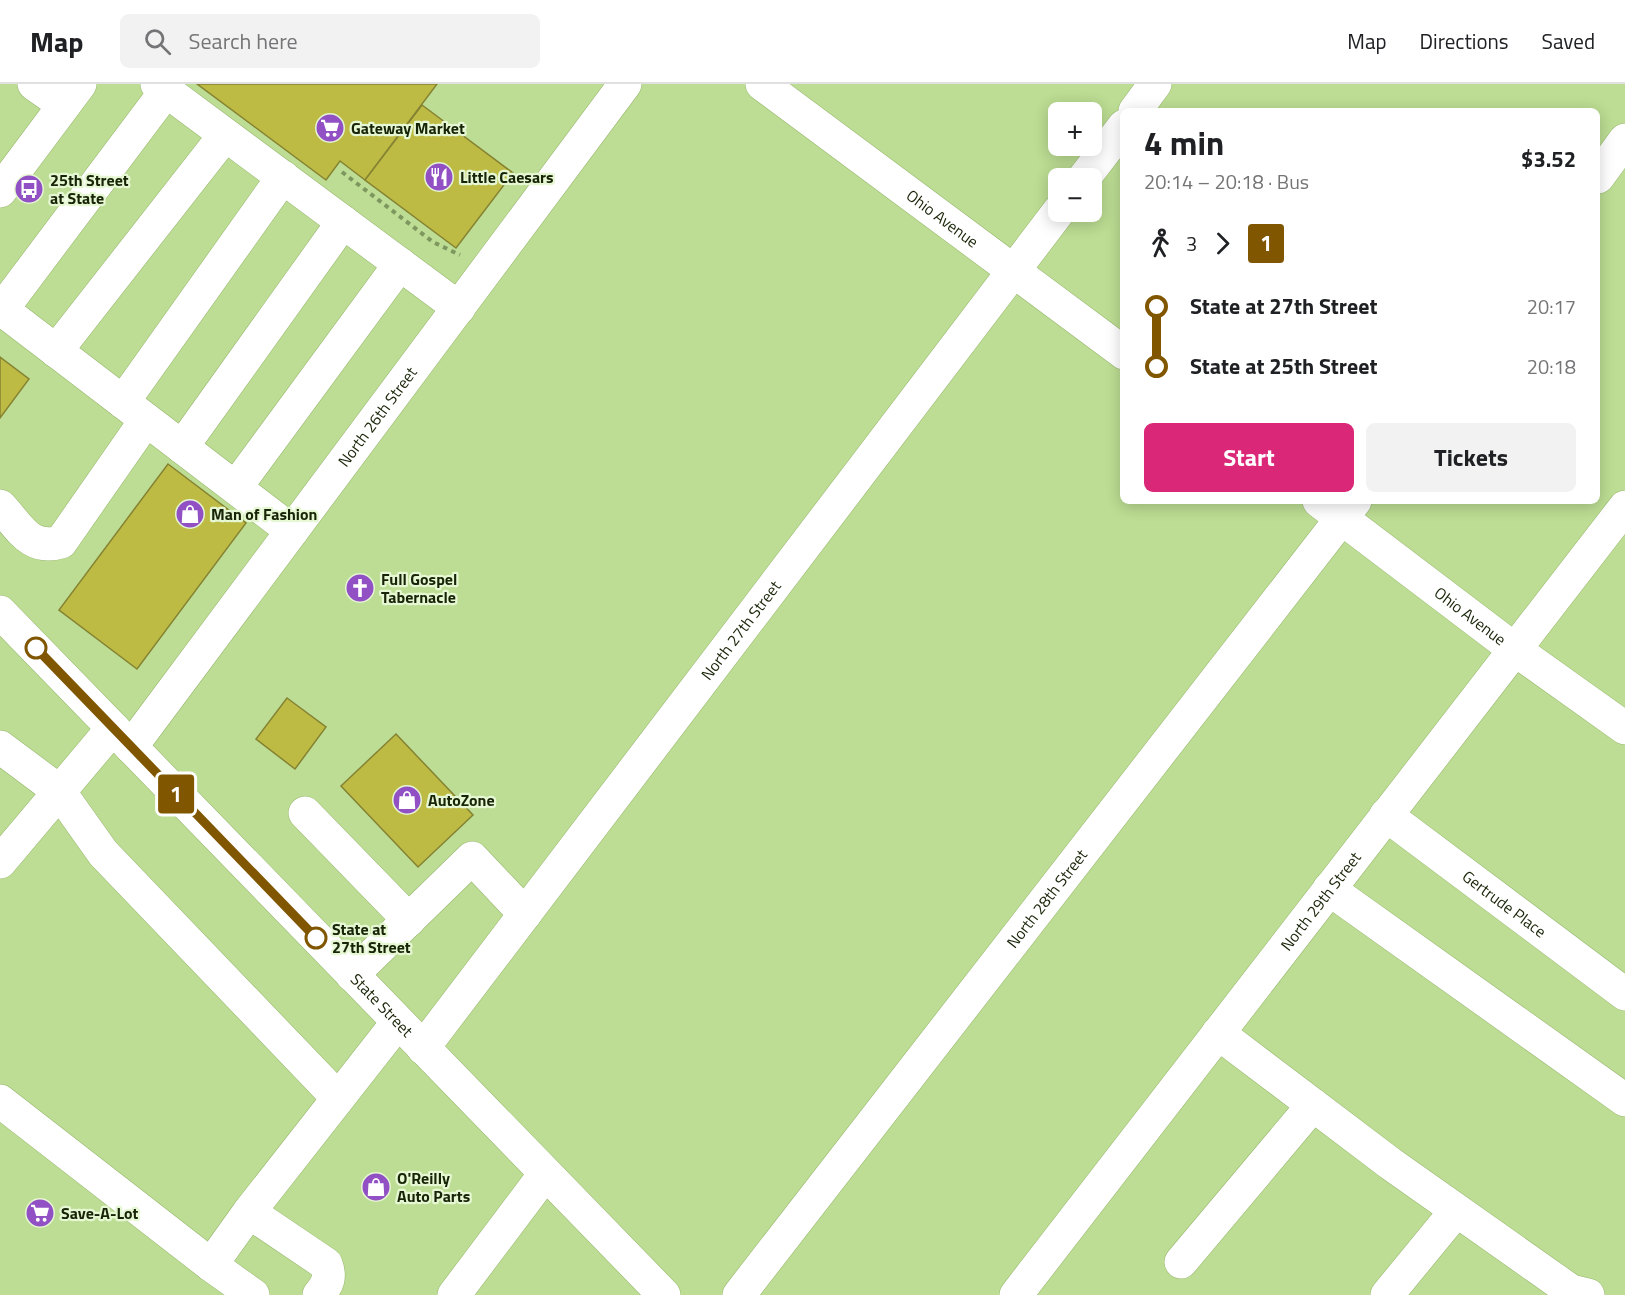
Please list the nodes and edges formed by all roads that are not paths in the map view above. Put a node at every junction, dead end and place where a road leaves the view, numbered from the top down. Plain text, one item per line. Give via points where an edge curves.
1 (34, 84) edge
2 (625, 84) edge
3 (762, 84) edge
4 (1155, 84) edge
5 (161, 88) edge
6 (72, 94) edge
7 (1137, 108) edge
8 (1120, 131) edge
9 (225, 135) junction
10 (1625, 140) edge
11 (1092, 168) edge
12 (1600, 174) edge
13 (283, 177) junction
14 (0, 191) edge
15 (344, 222) junction
16 (1051, 222) edge
17 (400, 264) junction
18 (1015, 270) junction
19 (459, 308) junction
20 (1, 310) edge
21 (1120, 349) edge
22 (56, 351) junction
23 (135, 411) junction
24 (182, 447) junction
25 (236, 487) junction
26 (0, 506) edge
27 (1339, 507) edge
28 (1625, 507) edge
29 (292, 531) junction
30 (0, 612) edge
31 (1514, 649) junction
32 (1625, 728) edge
33 (122, 738) junction
34 (0, 747) edge
35 (59, 791) junction
36 (305, 813) dead end
37 (1386, 815) junction
38 (0, 862) edge
39 (1329, 889) junction
40 (525, 914) junction
41 (409, 920) junction
42 (352, 975) junction
43 (1625, 994) edge
44 (398, 1022) junction
45 (1218, 1033) junction
46 (423, 1048) junction
47 (338, 1098) junction
48 (1625, 1100) edge
49 (0, 1101) edge
50 (1313, 1105) junction
51 (545, 1174) junction
52 (1456, 1210) junction
53 (249, 1212) junction
54 (1181, 1263) dead end
55 (211, 1265) junction
56 (253, 1295) edge
57 (319, 1295) edge
58 (454, 1295) edge
59 (664, 1295) edge
60 (739, 1295) edge
61 (1016, 1295) edge
62 (1387, 1295) edge
63 (1588, 1295) edge

1 - 6 street
2 - 19 street, North 26th Street
3 - 18 street, Ohio Avenue
4 - 7 street
5 - 9 street
5 - 20 street
6 - 14 street
8 - 11 street
9 - 13 street
9 - 22 street
10 - 12 street
13 - 15 street
13 - 23 street
15 - 17 street
15 - 24 street
16 - 18 street, North 27th Street
17 - 19 street
17 - 25 street
18 - 21 street, Ohio Avenue
18 - 40 street, North 27th Street
19 - 29 street, North 26th Street
20 - 22 street
22 - 23 street
23 - 24 street
23 - 26 street via 61,542 47,546 33,543
24 - 25 street
25 - 29 street
27 - 31 street, Ohio Avenue
27 - 60 street, North 28th Street
28 - 31 street, North 29th Street
29 - 33 street, North 26th Street
30 - 33 street, State Street
31 - 32 street, Ohio Avenue
31 - 37 street, North 29th Street
33 - 35 street, North 26th Street
33 - 42 street, State Street
34 - 35 street
35 - 38 street, North 26th Street
35 - 47 street via 103,854
36 - 41 street
37 - 39 street, North 29th Street
37 - 43 street, Gertrude Place
39 - 45 street, North 29th Street
39 - 48 street
40 - 41 street via 472,858
40 - 46 street, North 27th Street
41 - 42 street
42 - 44 street, State Street
44 - 46 street, State Street
44 - 47 street
45 - 50 street
45 - 61 street, North 29th Street
46 - 51 street, State Street
47 - 53 street
49 - 55 street
50 - 52 street
50 - 54 street
51 - 58 street
51 - 59 street, State Street
52 - 62 street
52 - 63 street via 1571,1291
53 - 55 street
53 - 57 street via 326,1264 330,1274
55 - 56 street

